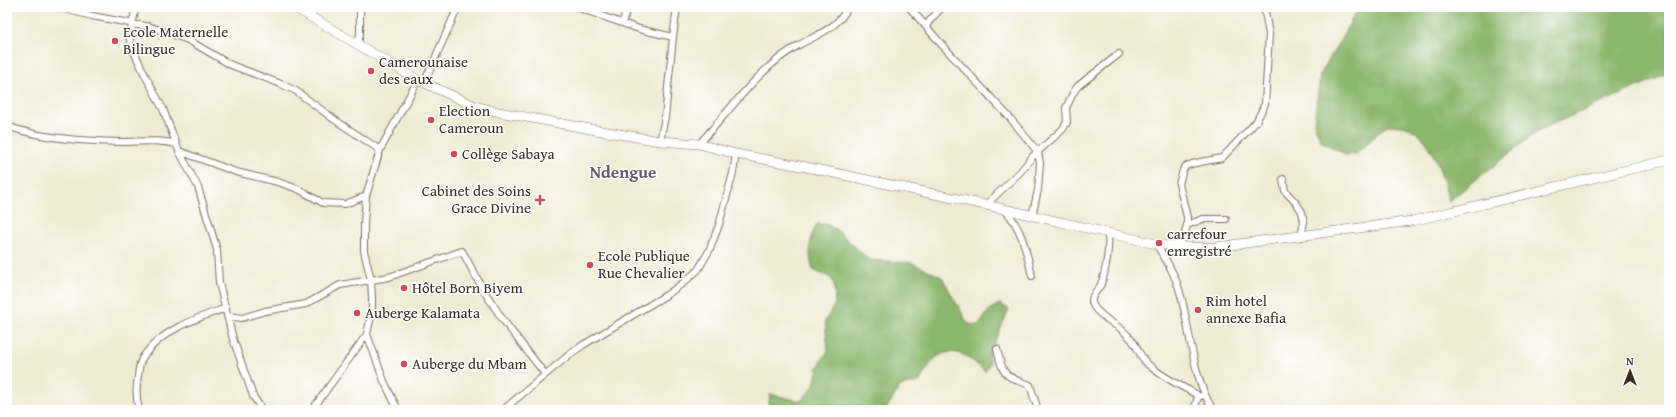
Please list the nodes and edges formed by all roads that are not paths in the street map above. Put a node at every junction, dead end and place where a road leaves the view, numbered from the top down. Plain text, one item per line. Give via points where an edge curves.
1 (57, 7) edge
2 (136, 7) edge
3 (294, 7) edge
4 (360, 7) edge
5 (458, 7) edge
6 (576, 7) edge
7 (628, 7) edge
8 (678, 7) edge
9 (848, 7) edge
10 (909, 7) edge
11 (942, 7) edge
12 (1264, 7) edge
13 (132, 23) junction
14 (622, 23) junction
15 (926, 25) junction
16 (673, 37) junction
17 (358, 45) junction
18 (1119, 54) dead end
19 (421, 82) junction
20 (169, 125) junction
21 (7, 126) edge
22 (162, 141) junction
23 (660, 141) junction
24 (699, 144) junction
25 (177, 148) junction
26 (380, 150) junction
27 (1038, 152) junction
28 (736, 154) junction
29 (1669, 160) edge
30 (1283, 179) dead end
31 (366, 196) junction
32 (986, 205) junction
33 (1002, 208) junction
34 (1032, 216) junction
35 (1226, 219) dead end
36 (1187, 225) junction
37 (1108, 233) junction
38 (1301, 237) junction
39 (1156, 244) junction
40 (1176, 247) junction
41 (1032, 276) dead end
42 (371, 280) junction
43 (226, 308) junction
44 (228, 316) junction
45 (367, 334) junction
46 (997, 349) dead end
47 (545, 374) junction
48 (1201, 396) junction
49 (139, 410) edge
50 (262, 410) edge
51 (312, 410) edge
52 (398, 410) edge
53 (503, 410) edge
54 (1038, 410) edge
55 (1194, 410) edge
56 (1213, 410) edge

1 - 13 street
2 - 13 street
3 - 17 main road
4 - 17 street
5 - 19 street
6 - 14 street
7 - 14 street
8 - 16 street
9 - 24 street via 839,21 830,28 779,58
10 - 15 street
11 - 15 street
12 - 36 street via 1269,34 1265,104 1256,122 1222,158 1195,163 1183,170 1179,184
13 - 20 street via 130,34 133,51
13 - 26 street via 188,40 231,66 296,91
14 - 16 street
15 - 27 street
16 - 23 street
17 - 19 main road
18 - 27 street via 1078,86 1066,108 1066,125
19 - 23 main road via 457,99 499,112
19 - 26 street
20 - 22 street via 168,134
20 - 25 street
21 - 22 street via 51,136 93,141
22 - 25 street
23 - 24 main road
24 - 28 main road
25 - 31 street via 236,172 298,189 323,203 345,204
25 - 43 street via 198,187 211,228 217,250 219,283
26 - 31 street
27 - 32 street
27 - 34 street via 1038,190
28 - 32 main road
28 - 47 street via 719,225 698,270 668,294 583,345
29 - 38 main road via 1438,216
30 - 38 street via 1285,191 1302,212 1304,222
31 - 42 street via 363,235
32 - 33 main road
33 - 34 main road
33 - 41 street via 1020,232
34 - 37 main road
35 - 36 street via 1203,219
36 - 40 street via 1184,237
37 - 39 main road
37 - 48 street via 1104,274 1092,303 1102,315 1129,336 1145,362 1171,381
38 - 40 main road via 1216,247
39 - 40 main road
39 - 48 street via 1164,255 1181,295
42 - 44 street via 340,285 306,304 242,318
42 - 45 street via 372,312
42 - 47 street via 411,270 462,251 503,320
43 - 44 street
43 - 49 street via 182,325 146,352 137,382
44 - 50 street via 249,385
45 - 51 street
45 - 52 street via 384,381
46 - 54 street via 1001,368 1011,378 1030,385
47 - 53 street
48 - 55 street
48 - 56 street

